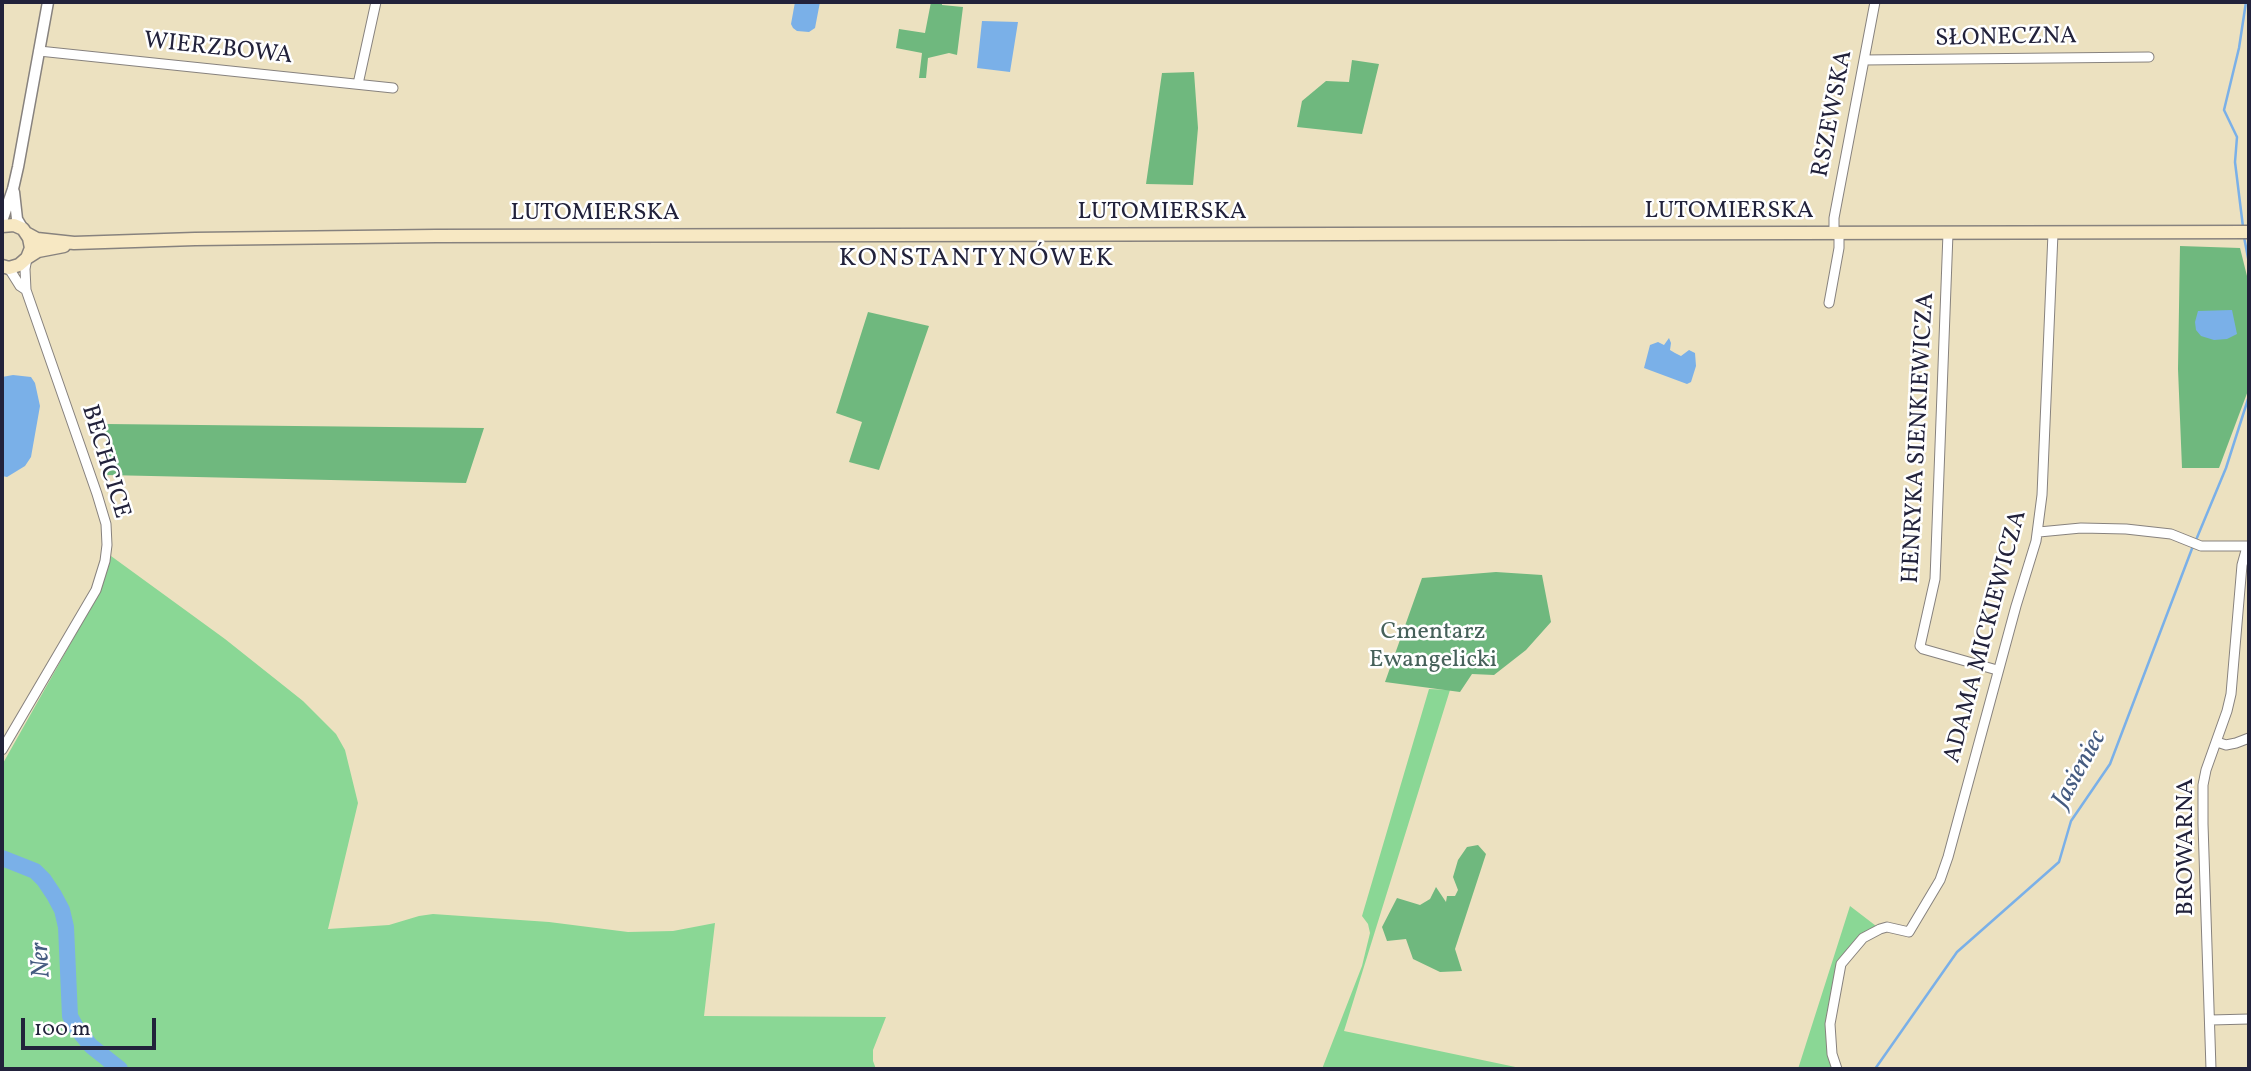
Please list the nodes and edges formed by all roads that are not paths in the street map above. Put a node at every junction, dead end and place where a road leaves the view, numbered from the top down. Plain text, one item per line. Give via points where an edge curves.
1 (48, 2) edge
2 (376, 2) edge
3 (1875, 2) edge
4 (39, 51) junction
5 (2149, 57) dead end
6 (1864, 60) junction
7 (358, 84) junction
8 (393, 88) dead end
9 (13, 189) junction
10 (2, 223) edge
11 (25, 231) junction
12 (2249, 232) edge
13 (1948, 233) junction
14 (2053, 233) junction
15 (1836, 234) junction
16 (74, 243) junction
17 (27, 258) junction
18 (3, 267) edge
19 (26, 290) junction
20 (1829, 303) dead end
21 (2039, 532) junction
22 (2248, 546) edge
23 (1997, 670) junction
24 (2249, 738) edge
25 (2217, 742) junction
26 (2, 750) edge
27 (2249, 1019) edge
28 (2211, 1020) junction
29 (1837, 1069) edge
30 (2211, 1069) edge

1 - 4 street
2 - 7 street
3 - 6 street, RSZEWSKA
4 - 7 street, WIERZBOWA
4 - 9 street
5 - 6 street, SŁONECZNA
6 - 15 street, RSZEWSKA via 1834,218
7 - 8 street, WIERZBOWA
9 - 10 street
9 - 11 street via 17,219
10 - 11 main road, LUTOMIERSKA
11 - 16 main road, LUTOMIERSKA via 37,239
11 - 17 main road via 30,248
12 - 14 main road, LUTOMIERSKA
13 - 14 main road, LUTOMIERSKA
13 - 15 main road, LUTOMIERSKA
13 - 23 street, HENRYKA SIENKIEWICZA via 1935,579 1920,646
14 - 21 street, ADAMA MICKIEWICZA
15 - 16 main road, LUTOMIERSKA via 427,236
15 - 20 street, RSZEWSKA via 1839,248
16 - 17 main road, LUTOMIERSKA
17 - 18 main road, LUTOMIERSKA via 15,267
17 - 19 street, BECHCICE
18 - 19 street, BECHCICE
19 - 26 street, BECHCICE via 100,503 107,545 96,590
21 - 22 street via 2126,529 2171,534 2201,546
21 - 23 street, ADAMA MICKIEWICZA
22 - 25 street, BROWARNA via 2242,565 2231,694
23 - 29 street, ADAMA MICKIEWICZA via 1940,880 1909,932 1887,927 1863,938 1842,964 1830,1024
24 - 25 street
25 - 28 street, BROWARNA via 2203,785
27 - 28 street
28 - 30 street, BROWARNA

